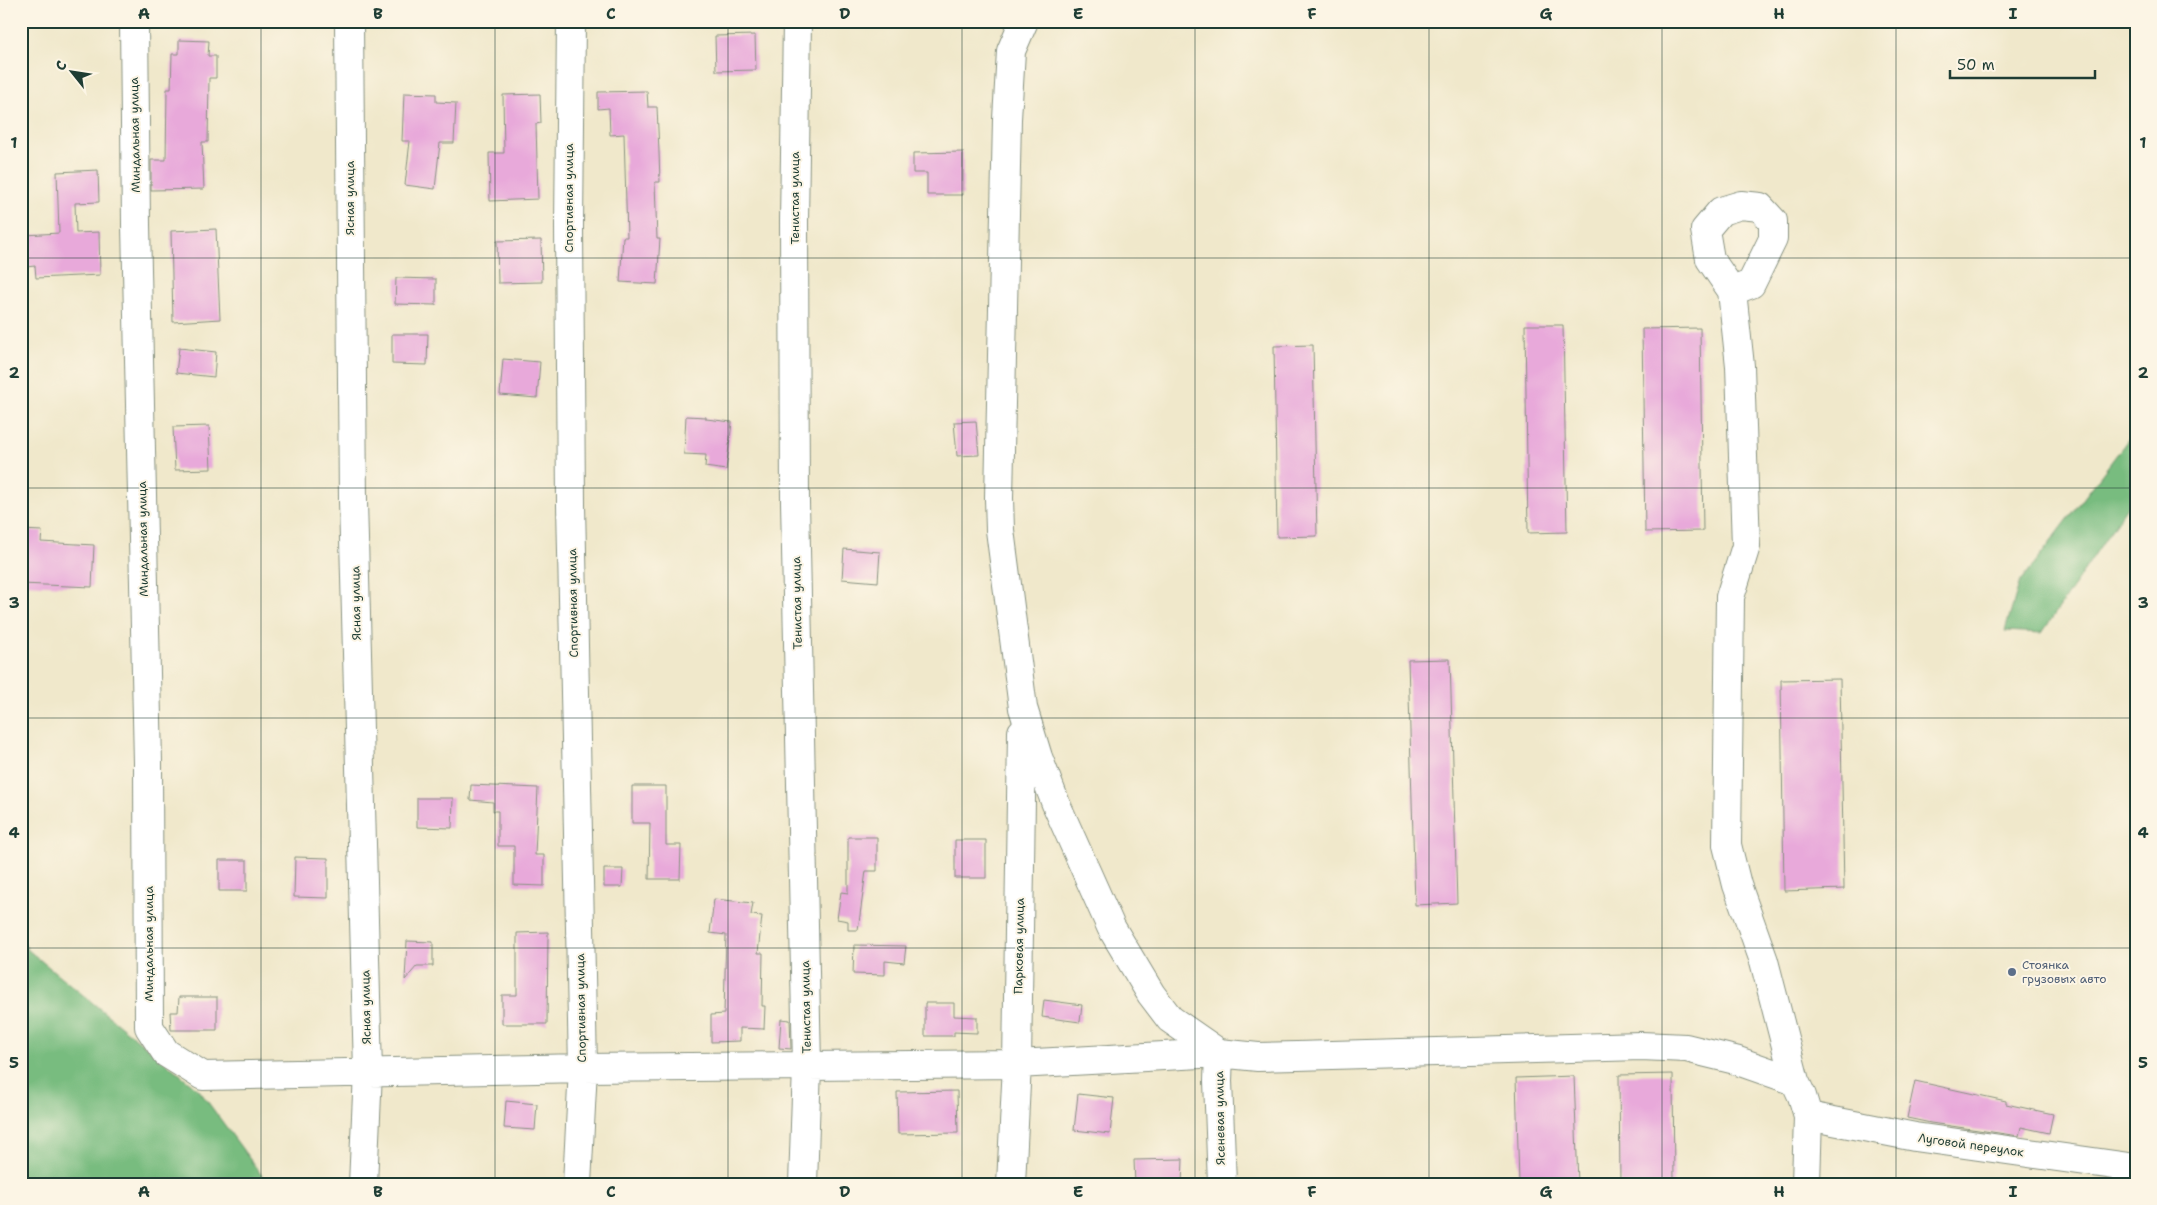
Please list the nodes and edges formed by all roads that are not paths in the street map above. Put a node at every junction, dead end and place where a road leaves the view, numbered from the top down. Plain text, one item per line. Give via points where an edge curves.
1 (134, 21) edge
2 (349, 21) edge
3 (571, 21) edge
4 (797, 21) edge
5 (1011, 21) edge
6 (1024, 21) edge
7 (1011, 50) junction
8 (1732, 291) dead end
9 (1023, 708) junction
10 (1219, 1053) junction
11 (1017, 1064) junction
12 (807, 1066) junction
13 (583, 1068) junction
14 (368, 1072) junction
15 (1795, 1081) junction
16 (1808, 1116) junction
17 (2136, 1168) edge
18 (363, 1184) edge
19 (577, 1184) edge
20 (803, 1184) edge
21 (1011, 1184) edge
22 (1222, 1184) edge
23 (1806, 1184) edge

1 - 14 street, Миндальная улица via 148,753 149,1028 166,1053 203,1076
2 - 14 street, Ясная улица via 353,501
3 - 13 street, Спортивная улица via 571,495
4 - 12 street, Тенистая улица via 795,502
5 - 7 street
6 - 7 street
7 - 9 street via 999,498 1000,530
8 - 15 street via 1740,366 1746,546 1730,597 1727,844 1737,885 1764,962
9 - 10 street via 1056,804 1111,927 1170,1019
9 - 11 street, Парковая улица
10 - 11 street
10 - 15 street via 1277,1056 1686,1048 1735,1060
10 - 22 street, Ясеневая улица
11 - 12 street
11 - 21 street, Парковая улица
12 - 13 street
12 - 20 street, Тенистая улица
13 - 14 street
13 - 19 street, Спортивная улица
14 - 18 street, Ясная улица
15 - 16 street
16 - 17 street, Луговой переулок via 1915,1137
16 - 23 street

